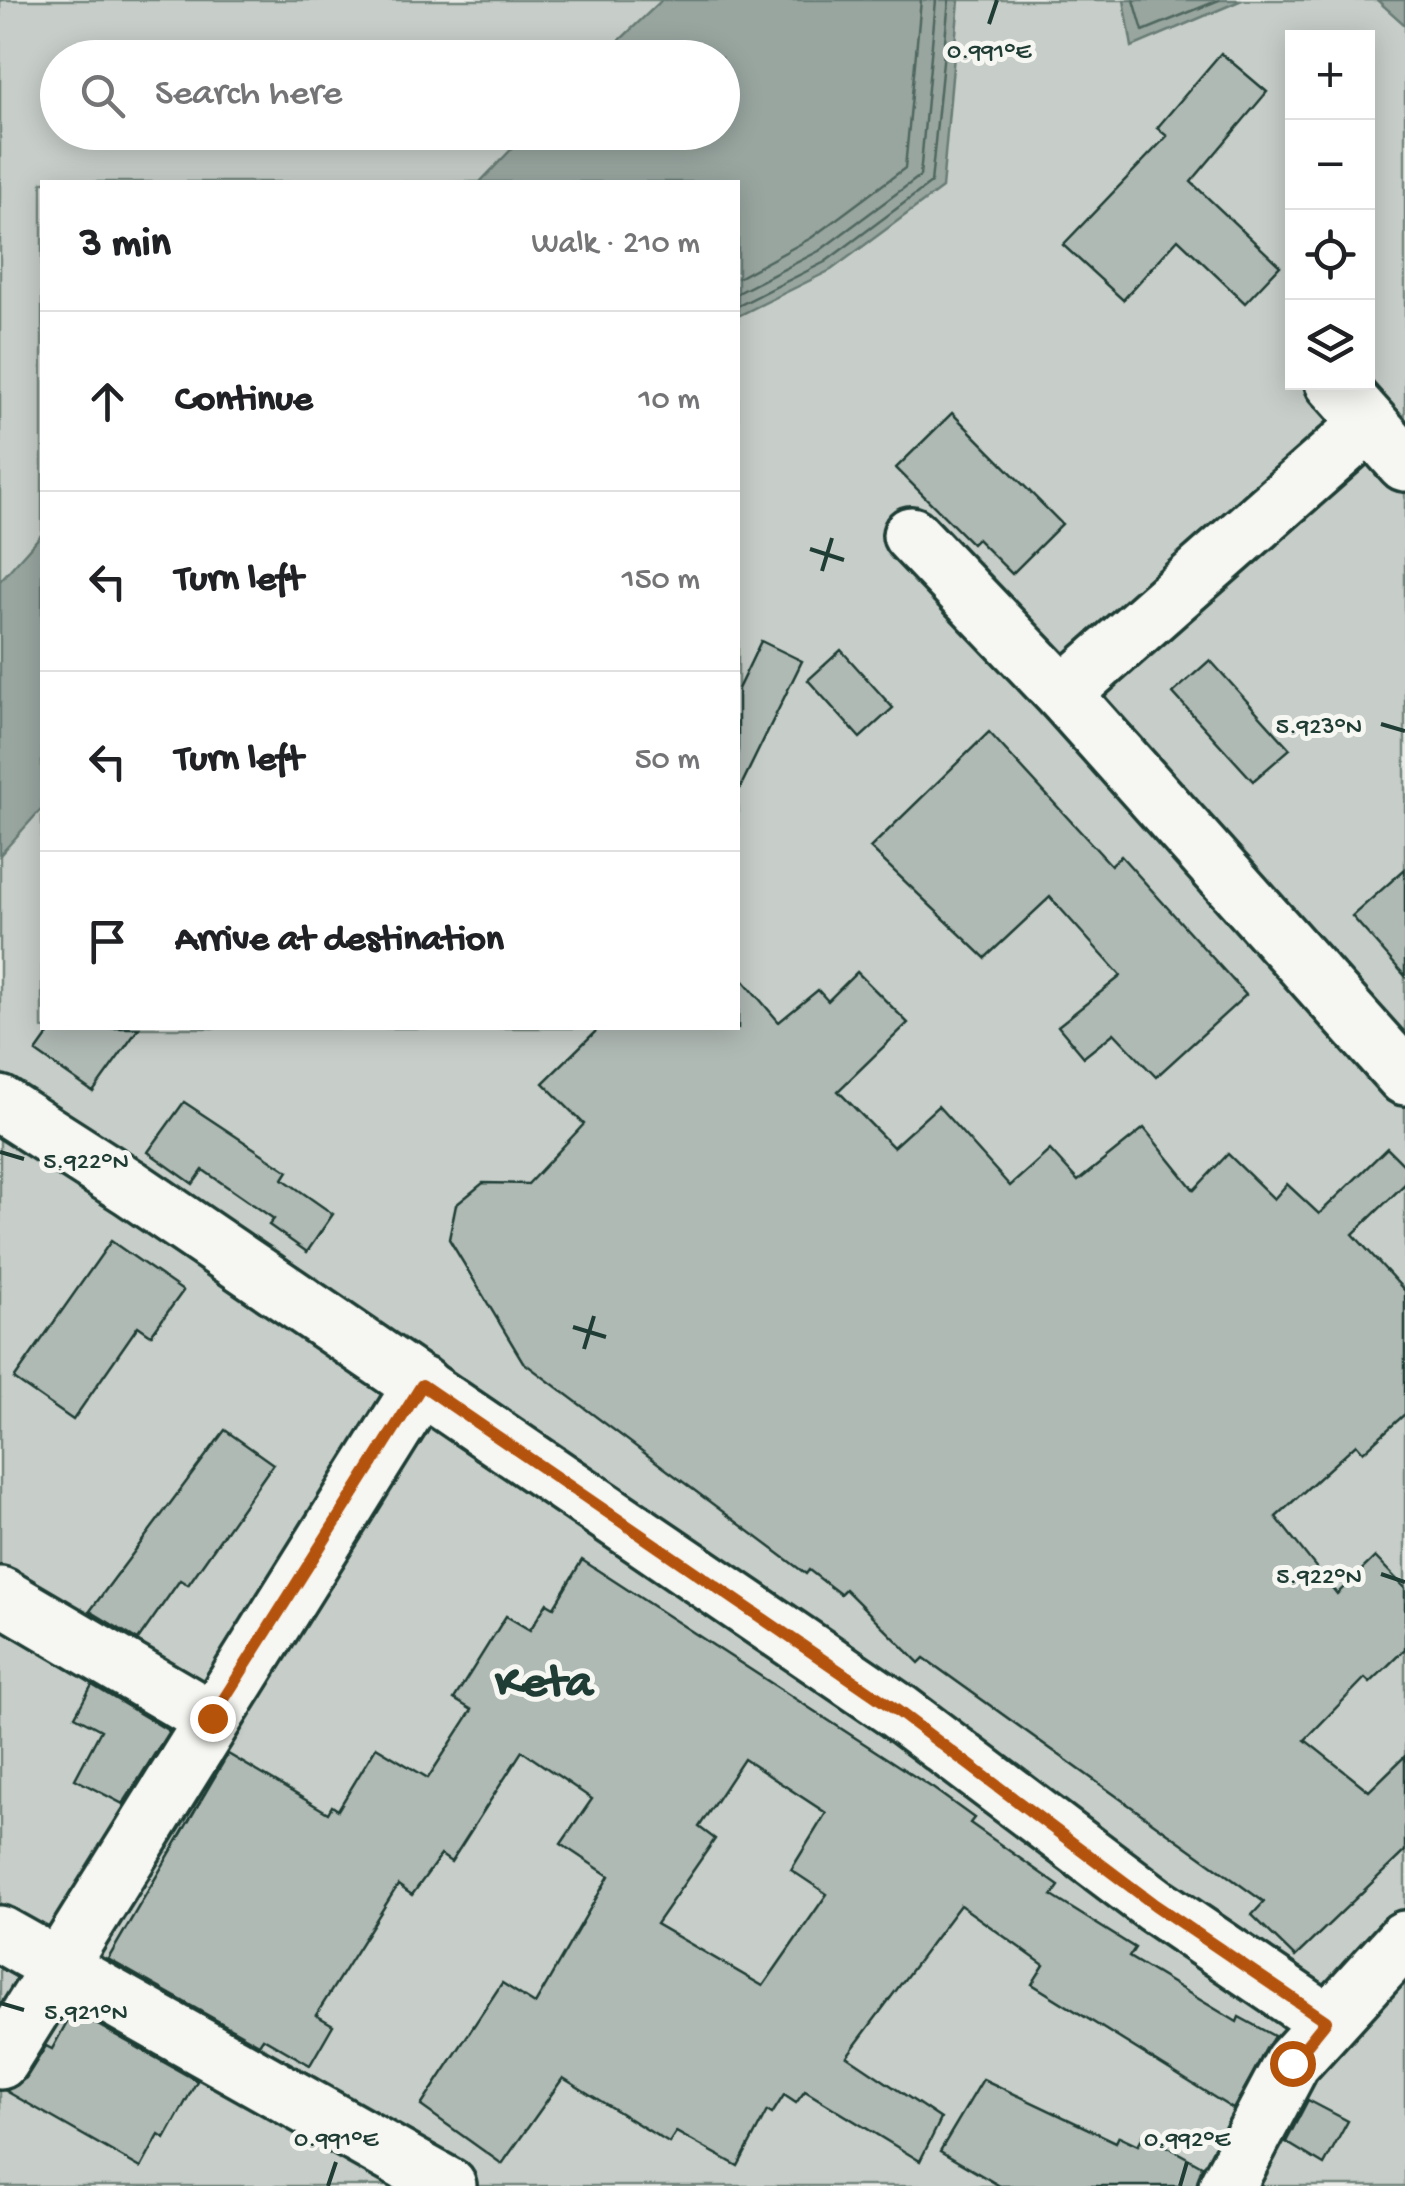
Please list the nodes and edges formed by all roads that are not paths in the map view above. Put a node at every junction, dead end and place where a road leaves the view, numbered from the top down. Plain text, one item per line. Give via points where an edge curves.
1 (1340, 390) edge
2 (1387, 443) edge
3 (910, 535) dead end
4 (1063, 694) junction
5 (1405, 1077) edge
6 (0, 1104) edge
7 (422, 1385) junction
8 (0, 1595) edge
9 (212, 1718) junction
10 (0, 1934) edge
11 (1405, 1939) edge
12 (56, 1964) junction
13 (1326, 2021) junction
14 (0, 2061) edge
15 (448, 2186) edge
16 (1228, 2186) edge

1 - 2 street
2 - 4 street
3 - 4 street
4 - 5 street
6 - 7 street
7 - 9 street
7 - 13 street via 899,1712 1155,1905
8 - 9 street
9 - 12 street
10 - 12 street
11 - 13 street
12 - 14 street
12 - 15 street
13 - 16 street via 1292,2063

